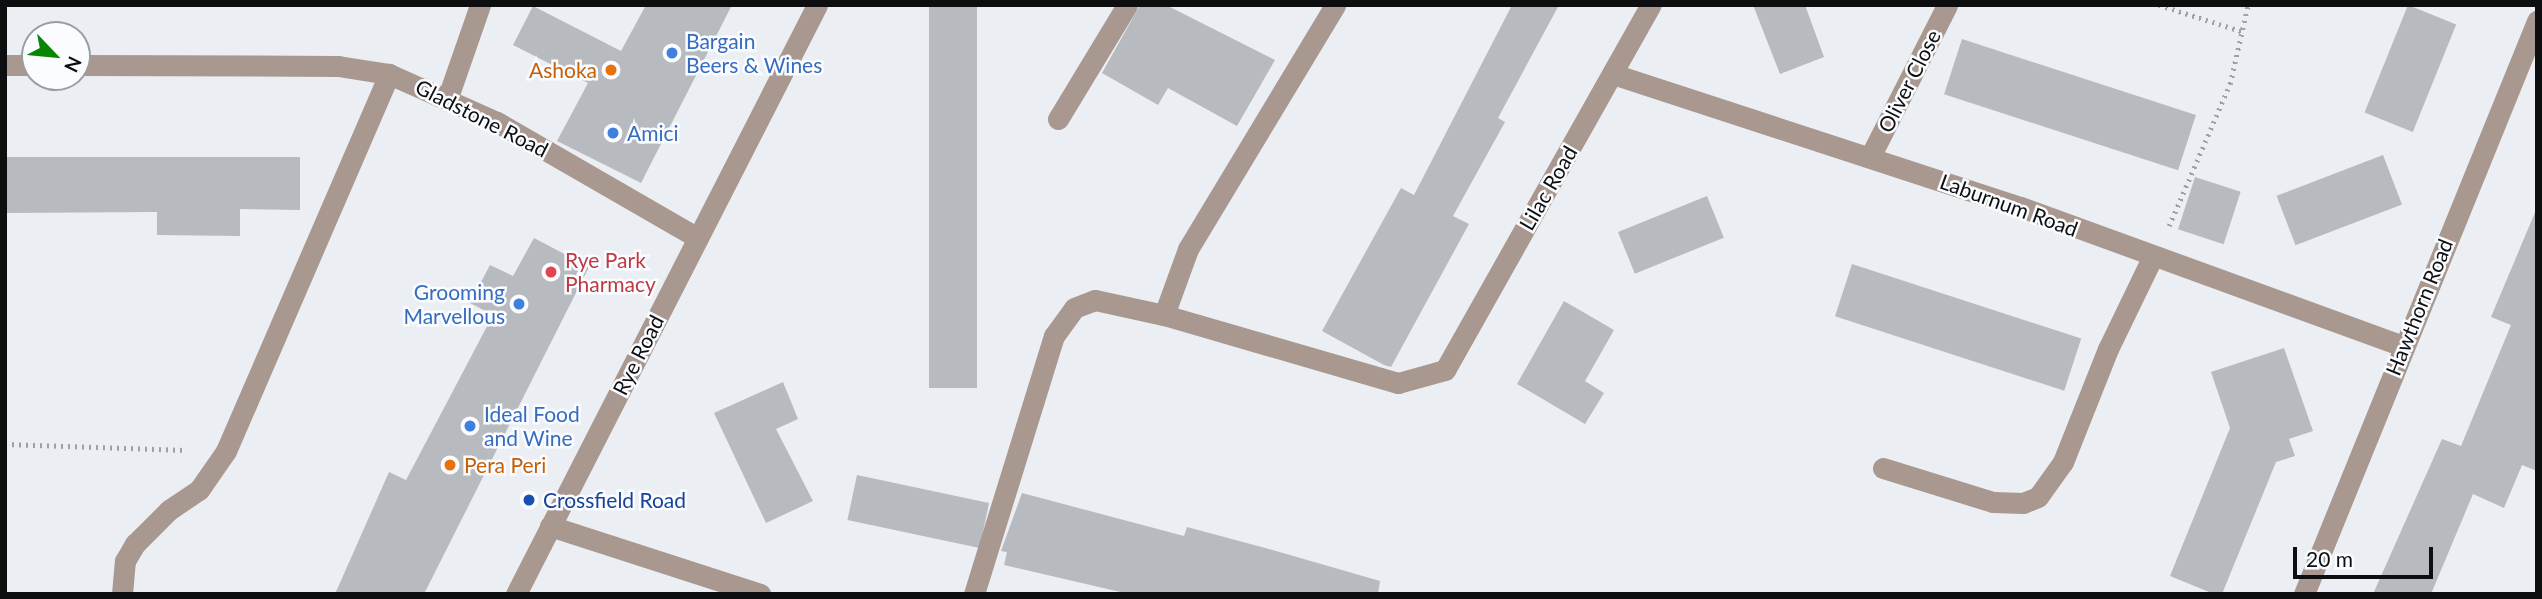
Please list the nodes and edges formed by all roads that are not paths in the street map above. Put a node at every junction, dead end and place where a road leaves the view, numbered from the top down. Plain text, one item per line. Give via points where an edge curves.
1 (480, 5) edge
2 (817, 5) edge
3 (1126, 5) edge
4 (1651, 5) edge
5 (1947, 5) edge
6 (1330, 7) edge
7 (2537, 20) edge
8 (91, 65) edge
9 (389, 74) junction
10 (1613, 74) junction
11 (448, 97) junction
12 (1058, 119) dead end
13 (1870, 157) junction
14 (698, 238) junction
15 (2152, 258) junction
16 (1164, 315) junction
17 (2402, 346) junction
18 (1883, 468) dead end
19 (550, 526) junction
20 (122, 594) edge
21 (516, 594) edge
22 (760, 594) edge
23 (974, 594) edge
24 (2304, 594) edge

1 - 11 street
2 - 14 street, Rye Road
3 - 12 street
4 - 10 street, Lilac Road
5 - 13 street, Oliver Close
6 - 16 street via 1188,249
7 - 17 street, Hawthorn Road
8 - 9 street, Gladstone Road via 338,66
9 - 11 street, Gladstone Road
9 - 20 street via 226,451 200,490 169,510 135,544 125,561
10 - 13 street, Laburnum Road
10 - 16 street, Lilac Road via 1445,370 1398,383
11 - 14 street, Gladstone Road
13 - 15 street, Laburnum Road via 2021,206
14 - 19 street, Rye Road
15 - 17 street, Laburnum Road
15 - 18 street via 2108,349 2056,478 2038,497 2023,503 1993,502
16 - 23 street via 1095,300 1074,308 1063,320 1036,388
17 - 24 street, Hawthorn Road
19 - 21 street, Rye Road
19 - 22 street

